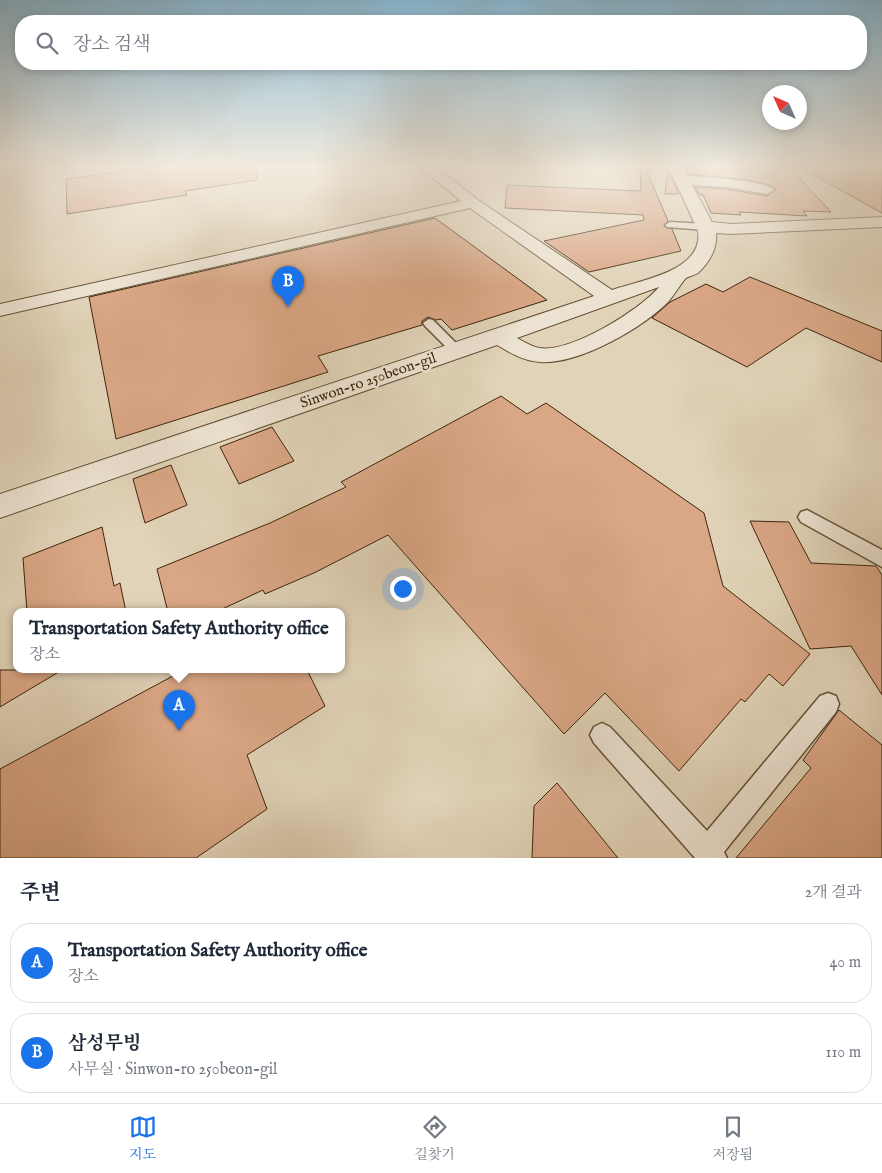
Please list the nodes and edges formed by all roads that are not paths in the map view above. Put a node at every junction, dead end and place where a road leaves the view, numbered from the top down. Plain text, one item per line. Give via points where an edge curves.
1 (456, 207) edge
2 (480, 207) edge
3 (696, 207) edge
4 (882, 222) edge
5 (670, 225) dead end
6 (706, 227) junction
7 (678, 275) junction
8 (610, 298) junction
9 (0, 310) edge
10 (429, 323) dead end
11 (498, 337) junction
12 (456, 350) junction
13 (0, 506) edge
14 (807, 516) dead end
15 (882, 559) edge
16 (828, 704) dead end
17 (602, 736) dead end
18 (710, 855) edge

1 - 9 street
2 - 8 street
3 - 6 street
4 - 6 street via 731,229
5 - 6 lane
6 - 7 street, Sinwon-ro 250beon-gil via 706,248 697,264
7 - 8 street, Sinwon-ro 250beon-gil
7 - 11 street via 659,298 600,338 558,354 539,355
8 - 11 street, Sinwon-ro 250beon-gil
10 - 12 lane
11 - 12 street, Sinwon-ro 250beon-gil
12 - 13 street, Sinwon-ro 250beon-gil
14 - 15 lane
16 - 18 lane
17 - 18 lane

